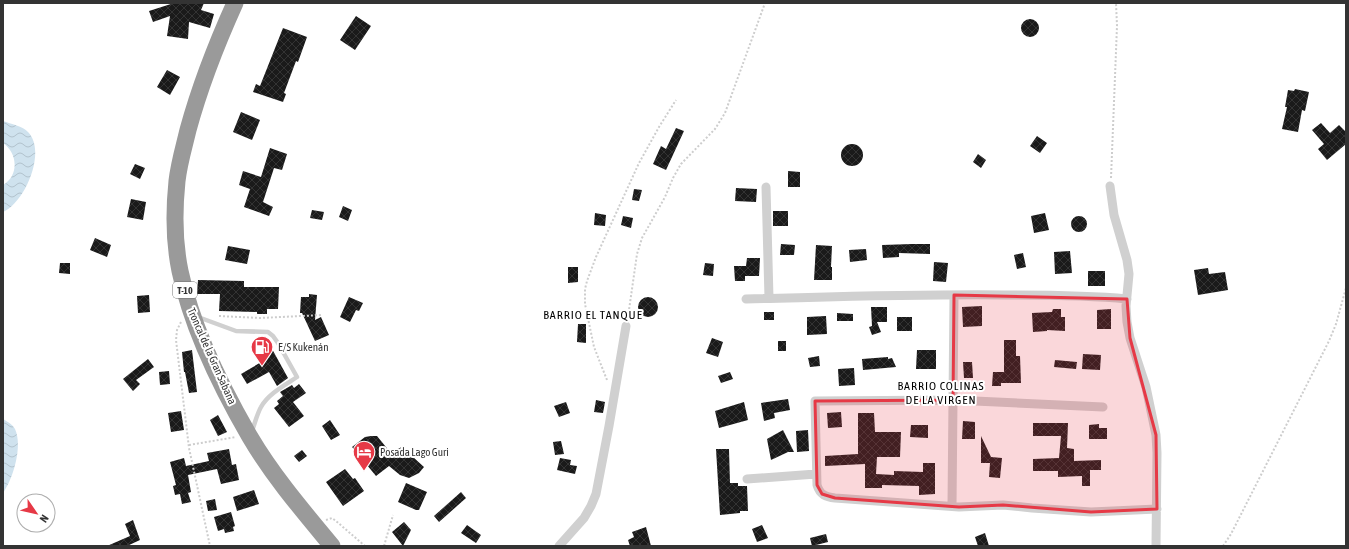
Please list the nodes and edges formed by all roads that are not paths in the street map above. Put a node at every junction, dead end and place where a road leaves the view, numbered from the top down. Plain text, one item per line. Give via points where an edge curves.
1 (235, 3) edge
2 (1110, 186) road end
3 (766, 187) dead end
4 (954, 295) junction
5 (768, 298) junction
6 (746, 299) dead end
7 (1127, 299) junction
8 (192, 311) junction
9 (626, 326) road end
10 (953, 400) junction
11 (1103, 407) dead end
12 (249, 436) junction
13 (816, 474) junction
14 (747, 479) dead end
15 (952, 506) junction
16 (1157, 509) junction
17 (332, 546) edge
18 (559, 546) edge
19 (1156, 546) edge

1 - 8 highway, Troncal de la Gran Sabana / T-10 via 204,77 177,180 177,248 180,270
2 - 7 street via 1114,215 1127,260
3 - 5 street
4 - 5 street
4 - 7 street via 1046,295
4 - 10 street
5 - 6 street
7 - 16 street via 1130,338 1146,387 1156,435
8 - 12 highway, Troncal de la Gran Sabana / T-10 via 226,392
8 - 12 lane via 236,331 268,332 278,343 297,377 263,404
9 - 18 street via 596,494 584,518
10 - 11 street
10 - 13 street via 815,401
10 - 15 street
12 - 17 highway, Troncal de la Gran Sabana / T-10 via 288,492
13 - 14 street
13 - 15 street via 818,489 828,497
15 - 16 street via 1003,505 1091,512
16 - 19 street

